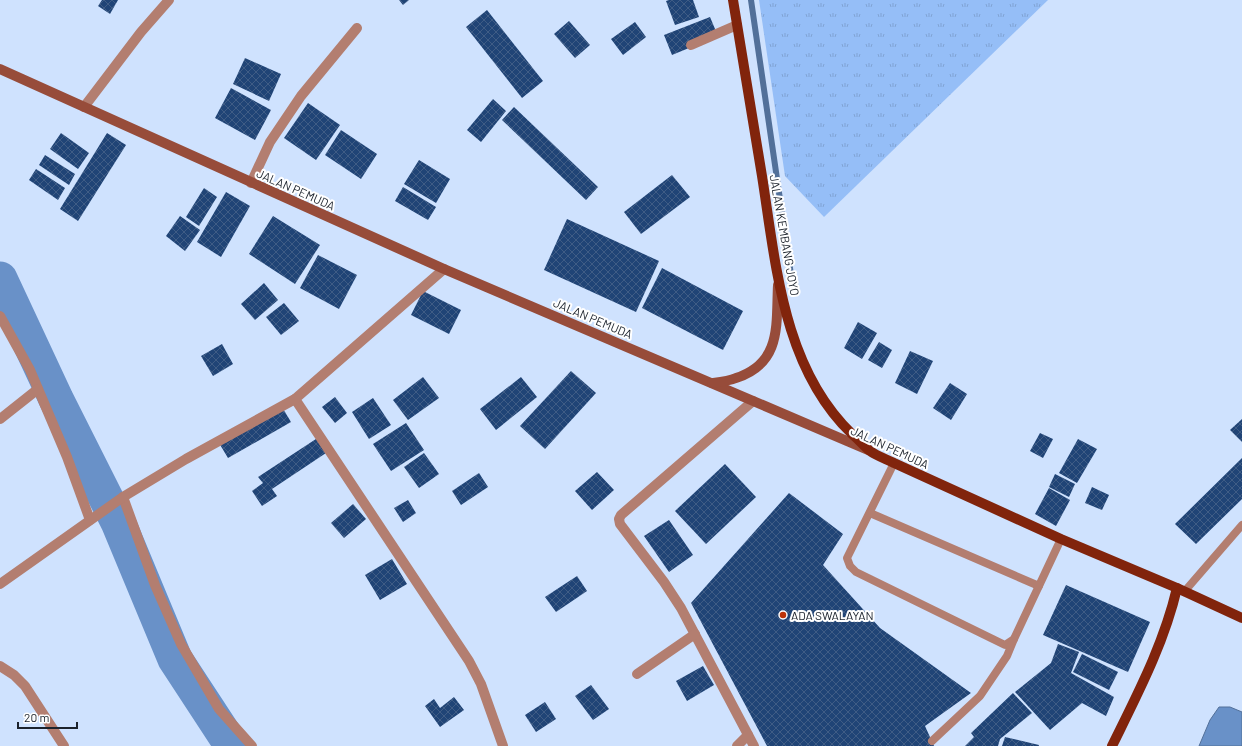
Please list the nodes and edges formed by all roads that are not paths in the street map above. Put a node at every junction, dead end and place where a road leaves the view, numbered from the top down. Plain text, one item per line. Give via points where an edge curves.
1 (169, 0) edge
2 (733, 0) edge
3 (737, 25) junction
4 (357, 28) dead end
5 (691, 45) dead end
6 (0, 69) edge
7 (84, 107) junction
8 (252, 183) junction
9 (444, 269) junction
10 (779, 284) junction
11 (0, 316) edge
12 (712, 383) junction
13 (38, 389) junction
14 (295, 399) junction
15 (753, 401) junction
16 (0, 419) edge
17 (869, 450) junction
18 (894, 463) junction
19 (120, 500) junction
20 (870, 513) junction
21 (90, 520) junction
22 (1242, 525) edge
23 (1061, 540) junction
24 (0, 584) edge
25 (1039, 586) junction
26 (1180, 590) junction
27 (1242, 618) edge
28 (695, 634) junction
29 (1014, 639) junction
30 (0, 666) edge
31 (637, 674) dead end
32 (748, 734) junction
33 (932, 741) dead end
34 (64, 746) edge
35 (252, 746) edge
36 (503, 746) edge
37 (737, 746) edge
38 (754, 746) edge
39 (1112, 746) edge

1 - 7 street via 141,32
2 - 3 main road, JALAN KEMBANG JOYO
3 - 5 street
3 - 10 main road, JALAN KEMBANG JOYO
4 - 8 street via 301,96 270,142
6 - 7 main road, JALAN PEMUDA
7 - 8 main road, JALAN PEMUDA
8 - 9 main road, JALAN PEMUDA
9 - 12 main road, JALAN PEMUDA
9 - 14 street
10 - 12 main road via 776,333 771,351 762,363 749,373
10 - 17 main road, JALAN KEMBANG JOYO via 793,335 810,376 841,424
11 - 13 street
12 - 15 main road, JALAN PEMUDA
13 - 16 street
13 - 21 street
14 - 19 street via 186,459
14 - 36 street via 469,661 481,684
15 - 17 main road, JALAN PEMUDA
15 - 28 street via 619,519 620,524 671,593
17 - 18 main road, JALAN PEMUDA
18 - 20 lane
18 - 23 main road, JALAN PEMUDA
19 - 21 street
19 - 35 street via 181,644 219,709
20 - 25 lane
20 - 29 lane via 847,558 856,572 1005,645
21 - 24 street
22 - 26 lane
23 - 25 lane
23 - 26 main road, JALAN PEMUDA
25 - 29 lane
26 - 27 main road, JALAN PEMUDA
26 - 39 main road via 1159,647
28 - 31 street
28 - 32 street
29 - 33 lane via 1007,656 980,696
30 - 34 street via 25,686
32 - 37 street
32 - 38 street

